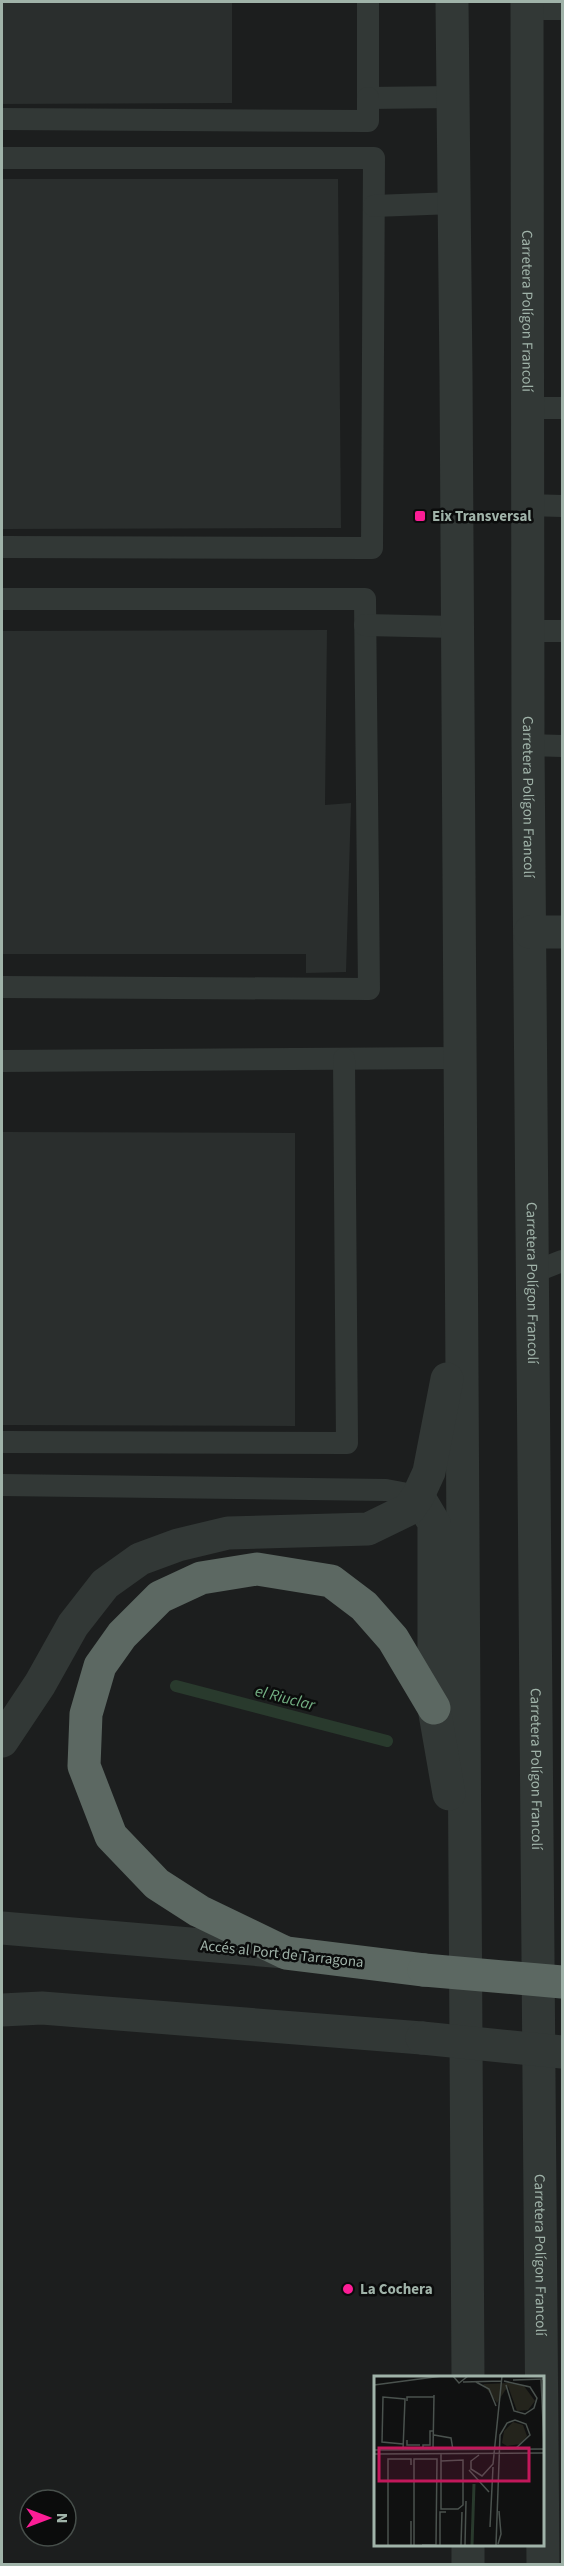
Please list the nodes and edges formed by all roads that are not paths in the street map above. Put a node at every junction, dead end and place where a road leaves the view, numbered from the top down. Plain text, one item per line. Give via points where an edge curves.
1 (368, 2) edge
2 (452, 2) edge
3 (527, 5) edge
4 (562, 9) edge
5 (453, 97) junction
6 (368, 98) junction
7 (2, 119) edge
8 (2, 158) edge
9 (454, 203) junction
10 (374, 206) junction
11 (527, 408) junction
12 (562, 408) edge
13 (527, 505) junction
14 (562, 506) edge
15 (2, 547) edge
16 (2, 599) edge
17 (365, 625) junction
18 (457, 627) junction
19 (528, 631) junction
20 (562, 631) edge
21 (528, 745) junction
22 (562, 746) edge
23 (530, 932) junction
24 (562, 932) edge
25 (2, 987) edge
26 (459, 1058) junction
27 (344, 1059) junction
28 (2, 1061) edge
29 (548, 1267) edge
30 (460, 1312) junction
31 (2, 1442) edge
32 (2, 1485) edge
33 (418, 1496) junction
34 (434, 1708) junction
35 (2, 1741) edge
36 (465, 1864) junction
37 (2, 1928) edge
38 (286, 1953) junction
39 (562, 1982) edge
40 (2, 2010) edge
41 (562, 2052) edge
42 (543, 2326) junction
43 (562, 2373) edge
44 (468, 2376) edge
45 (468, 2545) edge
46 (468, 2565) edge
47 (543, 2565) edge

1 - 6 lane
2 - 5 street
3 - 4 lane
3 - 11 street, Carretera Polígon Francolí
5 - 6 lane
5 - 9 street
6 - 7 lane via 368,121
8 - 10 lane via 374,158
9 - 10 lane
9 - 18 street
10 - 15 lane via 372,548
11 - 12 lane
11 - 13 street, Carretera Polígon Francolí
13 - 14 lane
13 - 19 street, Carretera Polígon Francolí
16 - 17 lane via 365,599
17 - 18 lane
17 - 25 lane via 369,989
18 - 26 street
19 - 20 lane
19 - 21 street, Carretera Polígon Francolí
21 - 22 lane
21 - 23 street, Carretera Polígon Francolí
23 - 24 street
23 - 29 street, Carretera Polígon Francolí
26 - 27 lane
26 - 30 street
27 - 28 lane
27 - 31 lane via 347,1443
29 - 42 street, Carretera Polígon Francolí
30 - 33 street via 429,1472
30 - 36 street
32 - 33 lane via 386,1490
33 - 34 street via 434,1523
33 - 35 street via 409,1509 368,1529 228,1533 140,1559 105,1584 79,1617
34 - 36 street
34 - 38 highway via 393,1639 364,1606 331,1581 257,1569 201,1578 160,1597 122,1635 100,1666 86,1713 84,1766 111,1836 157,1884 200,1911
36 - 44 street
37 - 38 street, Accés al Port de Tarragona
38 - 39 highway, Accés al Port de Tarragona, bridge
40 - 41 street, bridge via 42,2008
42 - 43 street
42 - 47 street, Carretera Polígon Francolí
45 - 46 street

